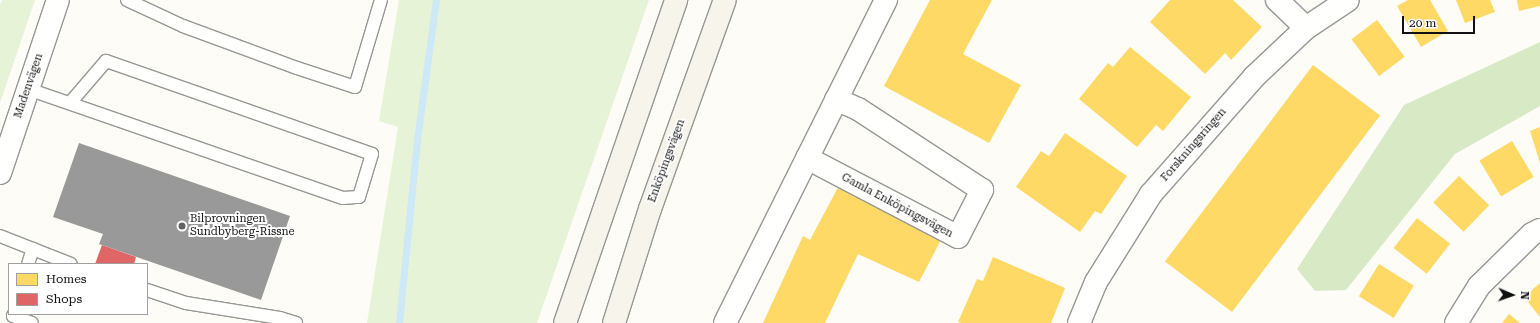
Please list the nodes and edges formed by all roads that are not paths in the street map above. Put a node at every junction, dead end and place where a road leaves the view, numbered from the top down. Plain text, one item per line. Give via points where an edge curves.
1 (58, 0) edge
2 (127, 0) edge
3 (381, 0) edge
4 (676, 0) edge
5 (724, 0) edge
6 (886, 0) edge
7 (1277, 0) edge
8 (1348, 0) edge
9 (1306, 28) junction
10 (28, 89) junction
11 (836, 99) junction
12 (70, 103) junction
13 (807, 158) junction
14 (0, 173) edge
15 (1540, 230) edge
16 (0, 236) edge
17 (33, 248) junction
18 (28, 263) edge
19 (69, 263) edge
20 (148, 290) edge
21 (13, 315) edge
22 (32, 323) edge
23 (296, 323) edge
24 (565, 323) edge
25 (614, 323) edge
26 (725, 323) edge
27 (1079, 323) edge
28 (1456, 323) edge

1 - 10 street, Madenvägen
2 - 3 lane via 183,26 355,87
4 - 24 main road
5 - 25 main road, Enköpingsvägen via 650,209
6 - 11 street
7 - 9 street
8 - 9 street, Forskningsringen
9 - 27 street, Forskningsringen via 1254,77 1152,194 1096,282
10 - 12 lane
10 - 14 street, Madenvägen
11 - 13 street
11 - 13 street, Gamla Enköpingsvägen via 858,109 982,190 958,237
12 - 12 lane via 343,198 359,197 372,154 106,61
13 - 26 street
15 - 28 street via 1532,234 1479,286
16 - 17 lane
17 - 18 lane
17 - 19 lane
20 - 23 lane via 186,303 280,318
21 - 22 lane

